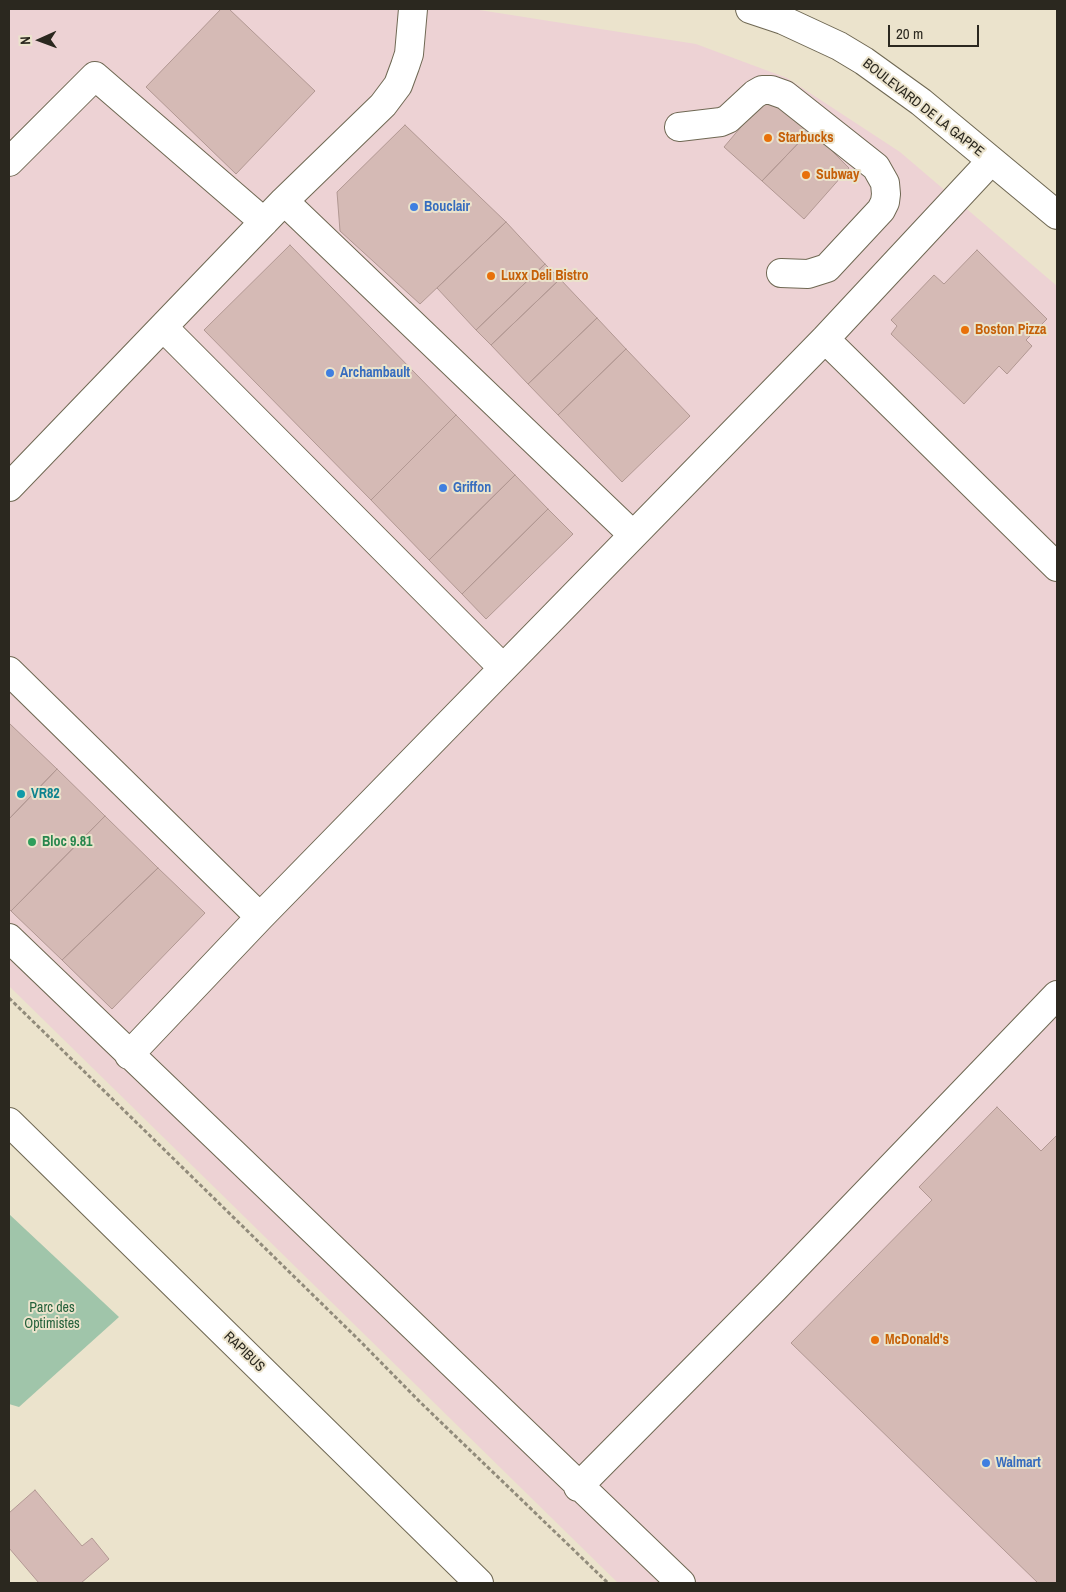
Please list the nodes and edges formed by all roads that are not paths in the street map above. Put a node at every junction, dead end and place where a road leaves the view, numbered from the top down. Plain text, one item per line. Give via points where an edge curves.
1 (413, 9) edge
2 (750, 9) edge
3 (679, 127) dead end
4 (992, 161) junction
5 (9, 162) edge
6 (284, 201) junction
7 (1057, 215) edge
8 (264, 222) junction
9 (781, 273) dead end
10 (163, 327) junction
11 (825, 339) junction
12 (9, 487) edge
13 (633, 535) junction
14 (1057, 567) edge
15 (503, 668) junction
16 (9, 671) edge
17 (260, 917) junction
18 (9, 938) edge
19 (1057, 995) edge
20 (130, 1054) junction
21 (9, 1122) edge
22 (578, 1487) junction
23 (479, 1583) edge
24 (681, 1583) edge

1 - 6 street via 409,54 403,75 391,95
2 - 4 street, BOULEVARD DE LA GAPPE via 790,23 864,61 921,102
3 - 9 street via 721,122 755,94 771,90 785,95 876,167 885,183 886,194 885,202 874,217 828,268 808,274
4 - 7 street, BOULEVARD DE LA GAPPE
4 - 11 street
5 - 8 street via 95,76
6 - 8 street
6 - 13 street
8 - 10 street
10 - 12 street
10 - 15 street
11 - 13 street
11 - 14 street
13 - 15 street
15 - 17 street
16 - 17 street
17 - 20 street
18 - 20 street
19 - 22 street
20 - 22 street
21 - 23 street, RAPIBUS
22 - 24 street

